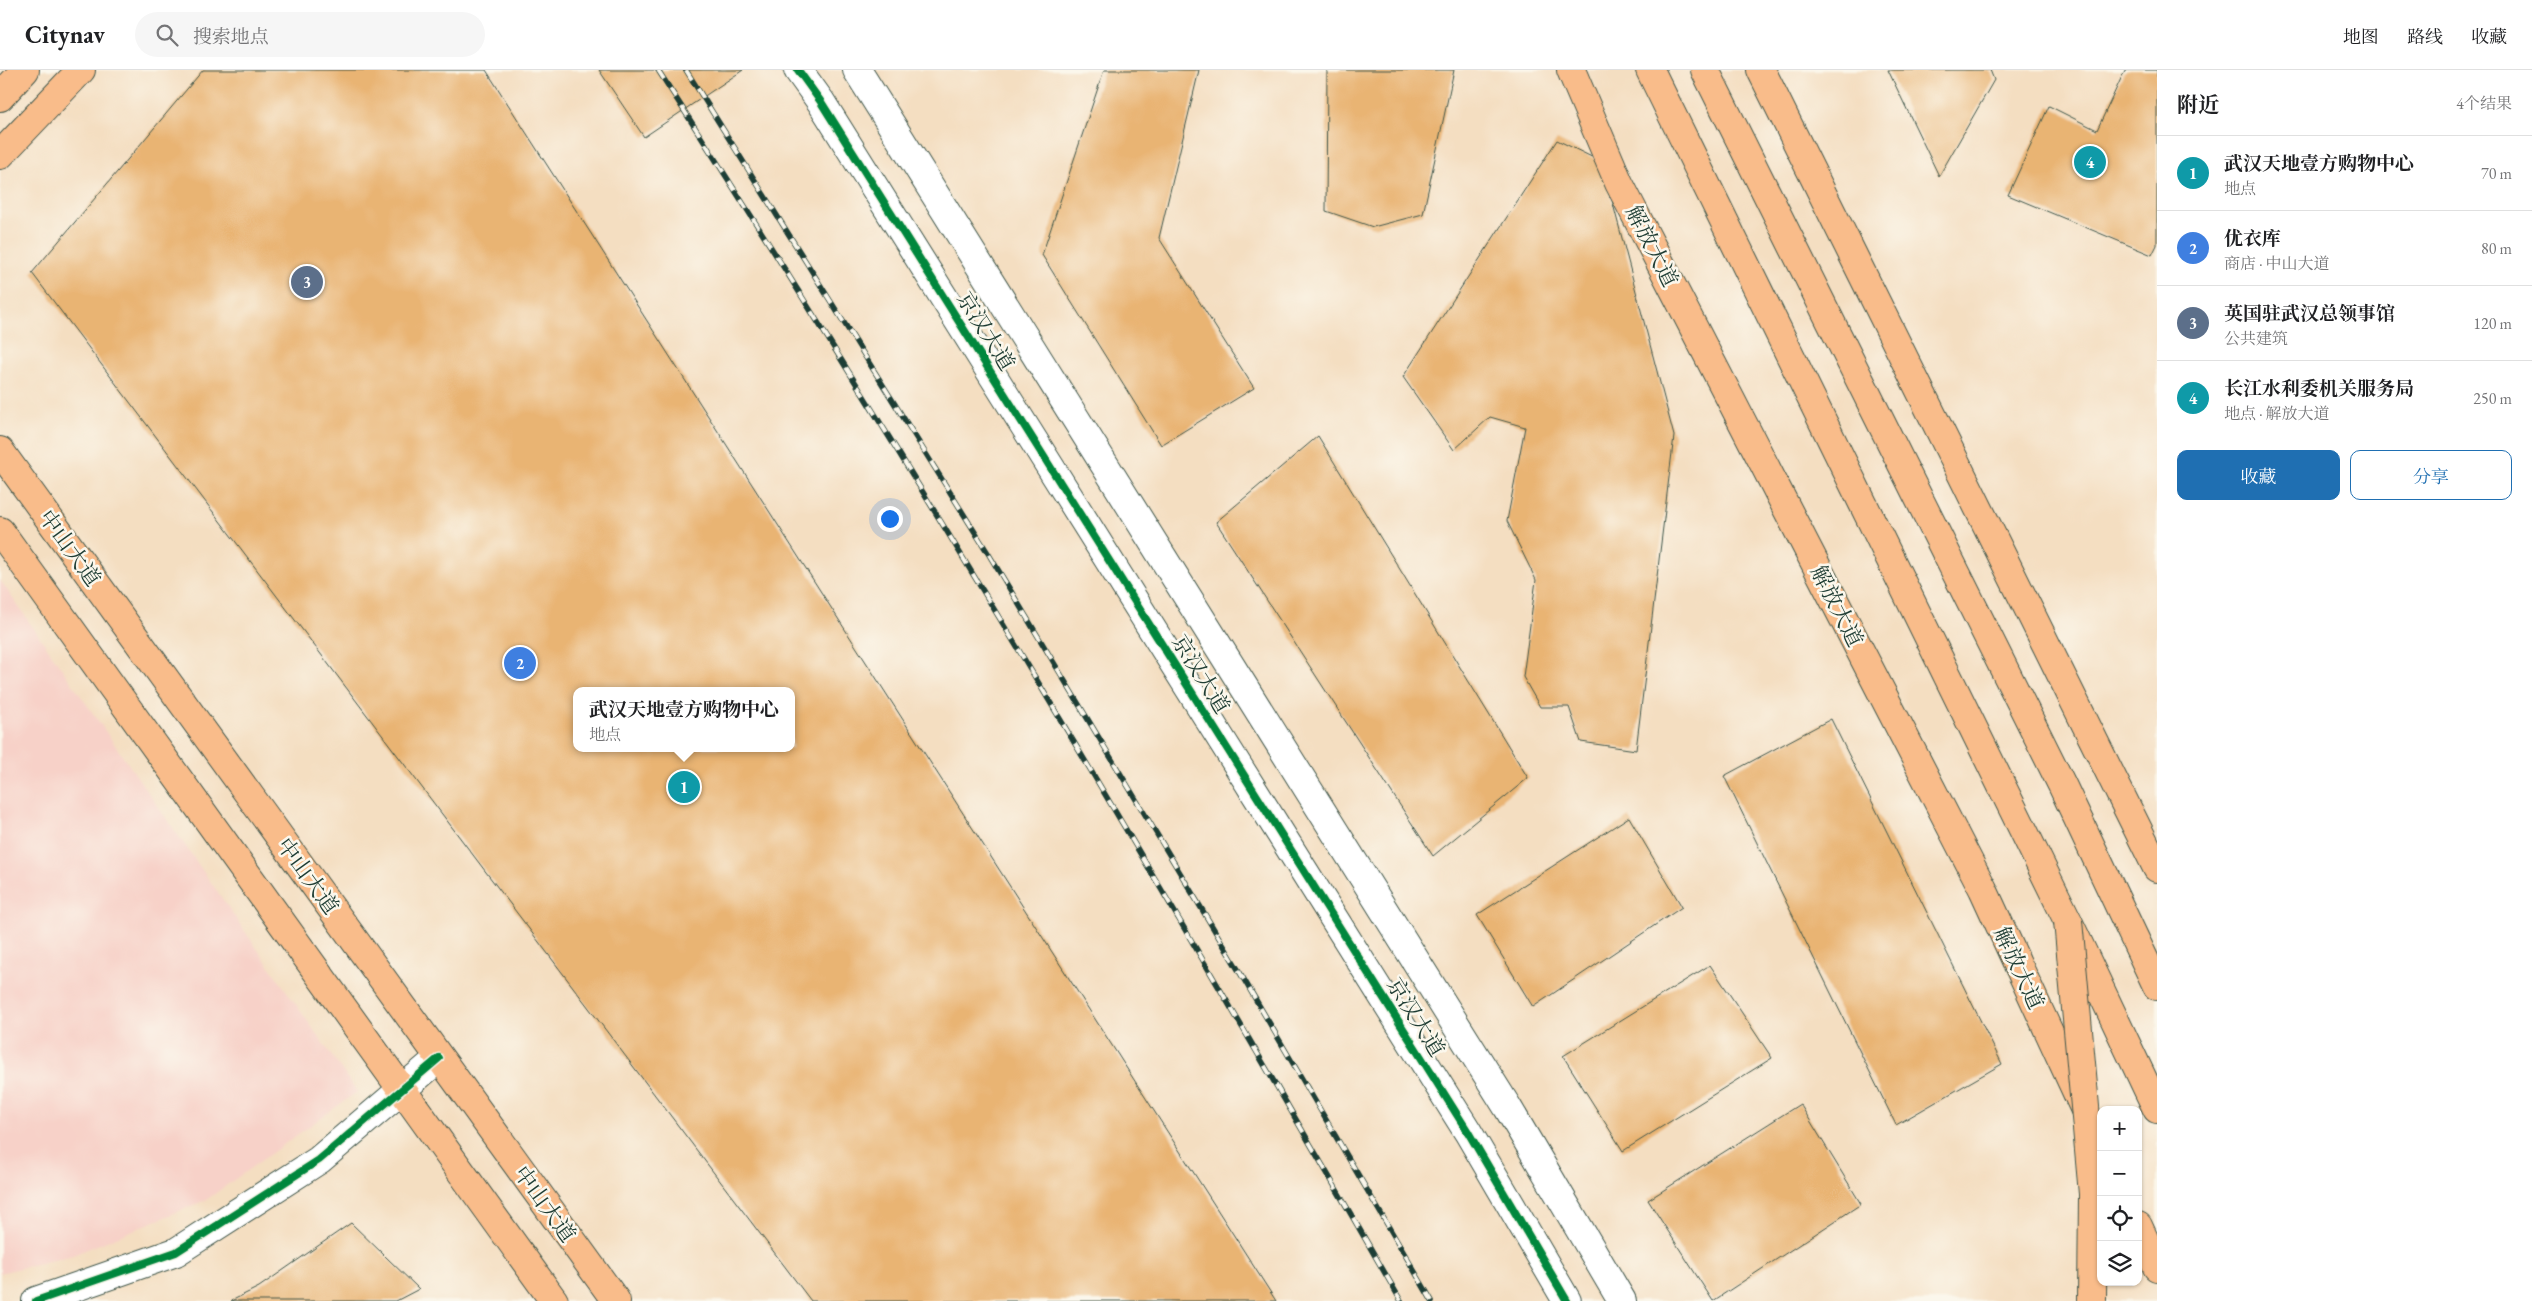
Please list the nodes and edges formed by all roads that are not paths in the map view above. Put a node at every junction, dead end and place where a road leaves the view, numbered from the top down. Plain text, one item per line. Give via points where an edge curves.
1 (26, 70) edge
2 (80, 70) edge
3 (798, 70) edge
4 (857, 70) edge
5 (1570, 70) edge
6 (1650, 70) edge
7 (1705, 70) edge
8 (1760, 70) edge
9 (0, 97) edge
10 (0, 154) edge
11 (0, 451) edge
12 (0, 531) edge
13 (2157, 868) edge
14 (2068, 921) junction
15 (2157, 986) edge
16 (439, 1058) junction
17 (401, 1090) junction
18 (2157, 1109) edge
19 (2097, 1136) edge
20 (2142, 1235) edge
21 (2157, 1267) edge
22 (36, 1301) edge
23 (554, 1301) edge
24 (616, 1301) edge
25 (1567, 1301) edge
26 (1622, 1301) edge
27 (2092, 1301) edge

1 - 9 main road
2 - 10 main road
3 - 25 street, 京汉大道 via 1463,1124
4 - 26 street, 京汉大道 via 1508,1108
5 - 19 main road, 解放大道 via 1619,184 1983,888
6 - 14 main road
7 - 15 main road via 2062,785
8 - 13 main road
11 - 16 main road, 中山大道
12 - 17 main road, 中山大道
14 - 18 main road
14 - 27 main road, bridge via 2093,1194
16 - 17 street
16 - 24 main road, 中山大道
17 - 22 street via 319,1160 176,1252
17 - 23 main road, 中山大道
20 - 21 main road

